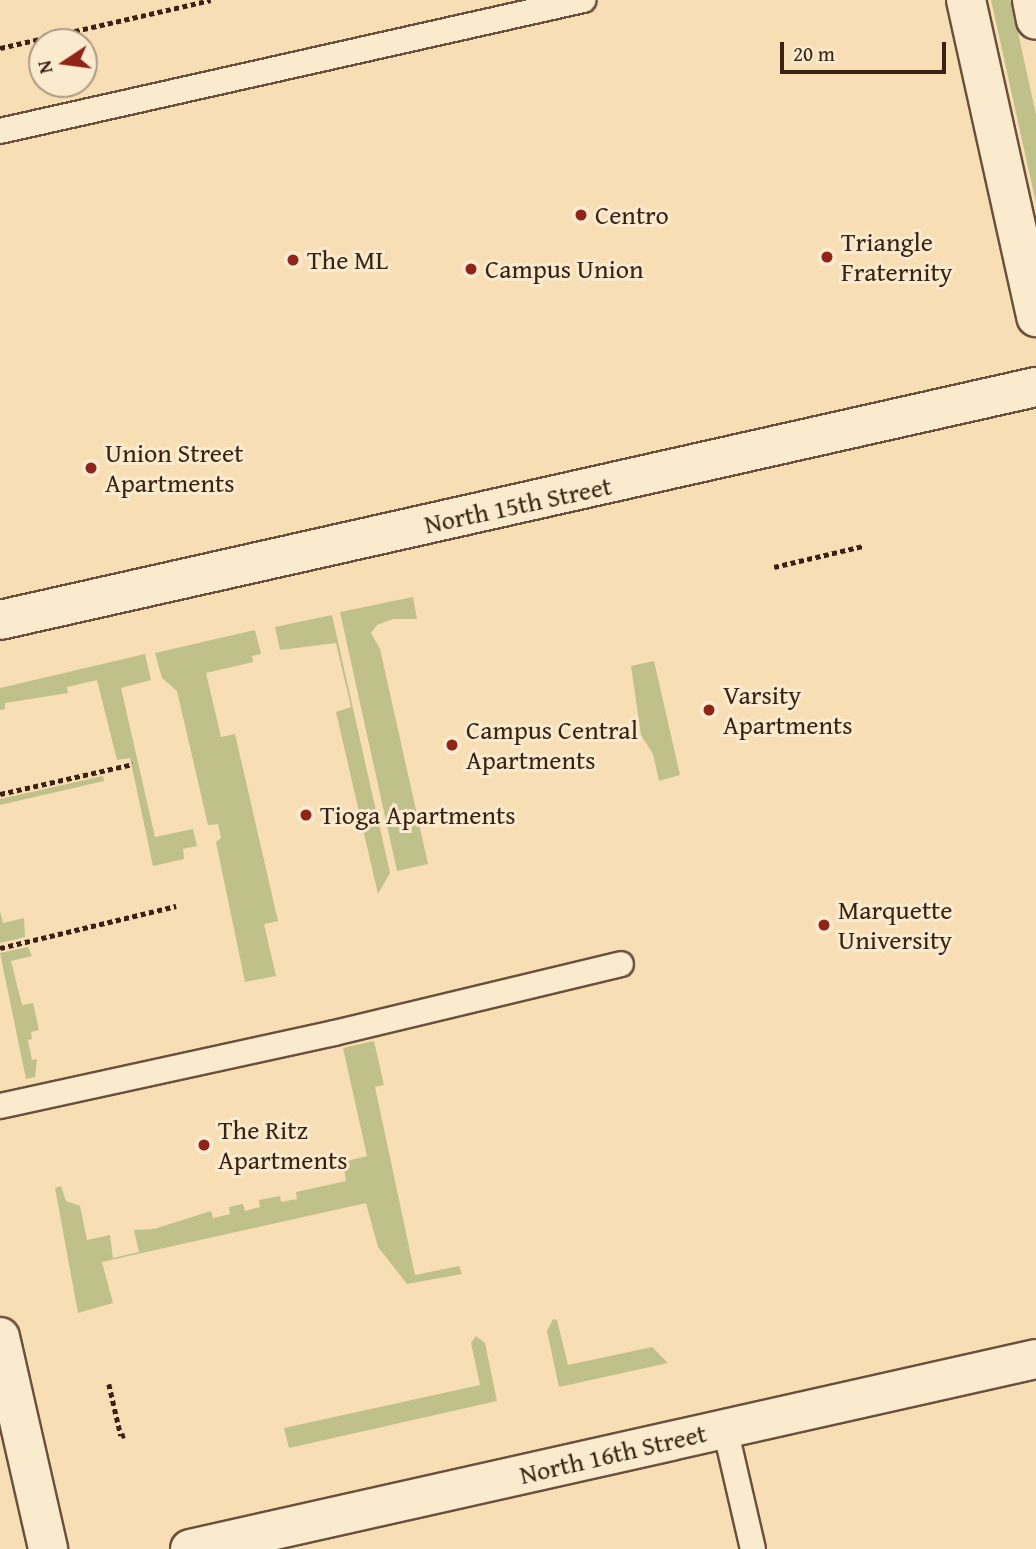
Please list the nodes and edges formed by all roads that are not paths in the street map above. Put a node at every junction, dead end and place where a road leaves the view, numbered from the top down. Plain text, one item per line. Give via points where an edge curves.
1 (583, 0) edge
2 (967, 0) edge
3 (1032, 0) edge
4 (1036, 20) edge
5 (0, 131) edge
6 (1036, 317) edge
7 (1036, 387) edge
8 (0, 620) edge
9 (621, 964) dead end
10 (0, 1105) edge
11 (0, 1337) edge
12 (1036, 1359) edge
13 (725, 1428) junction
14 (48, 1549) edge
15 (190, 1549) edge
16 (753, 1549) edge

1 - 5 lane
2 - 6 street
3 - 4 street
7 - 8 street, North 15th Street
9 - 10 lane
11 - 14 street
12 - 13 street, North 16th Street
13 - 15 street, North 16th Street
13 - 16 lane

